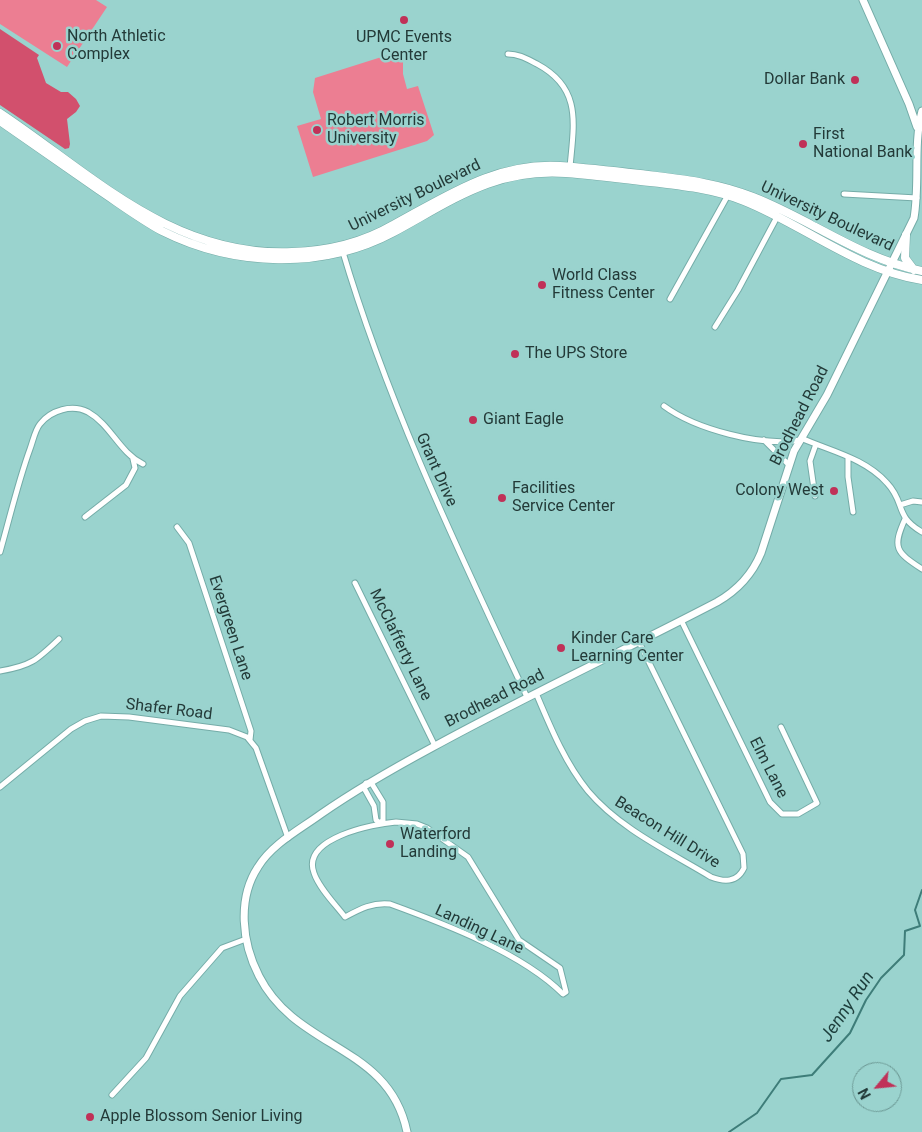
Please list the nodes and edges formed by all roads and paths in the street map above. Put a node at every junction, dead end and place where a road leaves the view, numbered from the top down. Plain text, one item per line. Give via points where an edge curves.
1 (863, 0) edge
2 (508, 54) dead end
3 (922, 111) edge
4 (0, 113) edge
5 (0, 121) edge
6 (917, 130) junction
7 (570, 167) junction
8 (730, 192) junction
9 (844, 194) dead end
10 (917, 198) junction
11 (919, 209) edge
12 (777, 217) junction
13 (906, 235) junction
14 (342, 249) junction
15 (890, 267) junction
16 (918, 271) edge
17 (922, 280) edge
18 (670, 299) dead end
19 (715, 327) dead end
20 (664, 406) dead end
21 (800, 439) junction
22 (764, 440) junction
23 (816, 444) junction
24 (848, 457) junction
25 (132, 459) junction
26 (143, 464) dead end
27 (788, 464) junction
28 (815, 496) dead end
29 (922, 502) edge
30 (900, 505) junction
31 (853, 512) dead end
32 (85, 517) dead end
33 (905, 519) junction
34 (177, 527) dead end
35 (922, 532) edge
36 (0, 552) edge
37 (922, 569) edge
38 (355, 583) dead end
39 (681, 620) junction
40 (60, 639) dead end
41 (639, 642) junction
42 (0, 670) edge
43 (536, 693) junction
44 (527, 698) junction
45 (781, 727) dead end
46 (250, 740) junction
47 (435, 746) junction
48 (366, 783) junction
49 (0, 787) edge
50 (380, 823) junction
51 (288, 838) junction
52 (246, 939) junction
53 (112, 1095) dead end
54 (407, 1132) edge

1 - 6 main road via 909,104
2 - 7 street via 517,54 544,68 561,81 568,92 572,112
3 - 6 main road
4 - 14 main road, University Boulevard via 142,212 185,234 236,249 268,252
5 - 14 main road, University Boulevard via 139,218 189,242 234,255 269,259 308,258
6 - 10 main road, Brodhead Road
7 - 8 main road, University Boulevard via 695,180
7 - 14 main road, University Boulevard via 525,167 490,175 456,189
8 - 12 main road, University Boulevard
8 - 14 main road, University Boulevard via 556,172 528,174 476,187 390,234
8 - 15 main road, University Boulevard via 778,207
8 - 18 street
9 - 10 street
10 - 11 main road, Brodhead Road
11 - 13 main road, Brodhead Road
12 - 15 main road, University Boulevard via 863,261
12 - 19 street
13 - 15 main road, Brodhead Road
13 - 16 main road via 905,258
14 - 44 street, Grant Drive via 383,374 406,432
15 - 16 main road, University Boulevard
15 - 17 main road, University Boulevard
15 - 21 main road, Brodhead Road via 827,395
20 - 22 street via 708,427
21 - 22 street via 783,442
21 - 23 street
21 - 27 main road, Brodhead Road
22 - 27 street
23 - 24 street
23 - 28 street via 810,461
24 - 30 street via 881,477 894,491
24 - 31 street
25 - 26 street
25 - 32 street via 135,468 126,485
25 - 36 street via 96,417 86,411 63,409 47,418 39,425 24,467
27 - 39 main road, Brodhead Road via 761,553 749,576 730,595
29 - 30 street
30 - 33 street
33 - 35 street
33 - 37 street via 897,537 897,546
34 - 46 street, Evergreen Lane via 189,543 251,731
38 - 47 street, McClafferty Lane
39 - 41 main road, Brodhead Road
39 - 45 street, Elm Lane via 770,802 782,814 794,815 818,802
40 - 42 street via 24,667
41 - 43 main road, Brodhead Road
41 - 43 street, Beacon Hill Drive via 744,854 744,868 734,879 724,881 711,877 619,820 598,802 573,770
43 - 44 main road, Brodhead Road
44 - 47 main road, Brodhead Road
46 - 49 street, Shafer Road via 229,730 101,716 71,729
46 - 51 street via 259,756
47 - 48 main road, Brodhead Road
48 - 50 street via 364,788
48 - 50 street via 372,784 383,802 383,820
48 - 51 main road, Brodhead Road
50 - 50 street, Landing Lane via 345,833 326,844 312,859 314,873 345,917 367,906 390,904 509,954 563,994 566,992 560,968 519,940 468,857 417,824
51 - 52 main road, Brodhead Road via 265,858 250,882 244,910
52 - 53 street via 222,948 180,996 146,1058
52 - 54 main road, Brodhead Road via 256,970 272,998 305,1028 380,1077 395,1098

